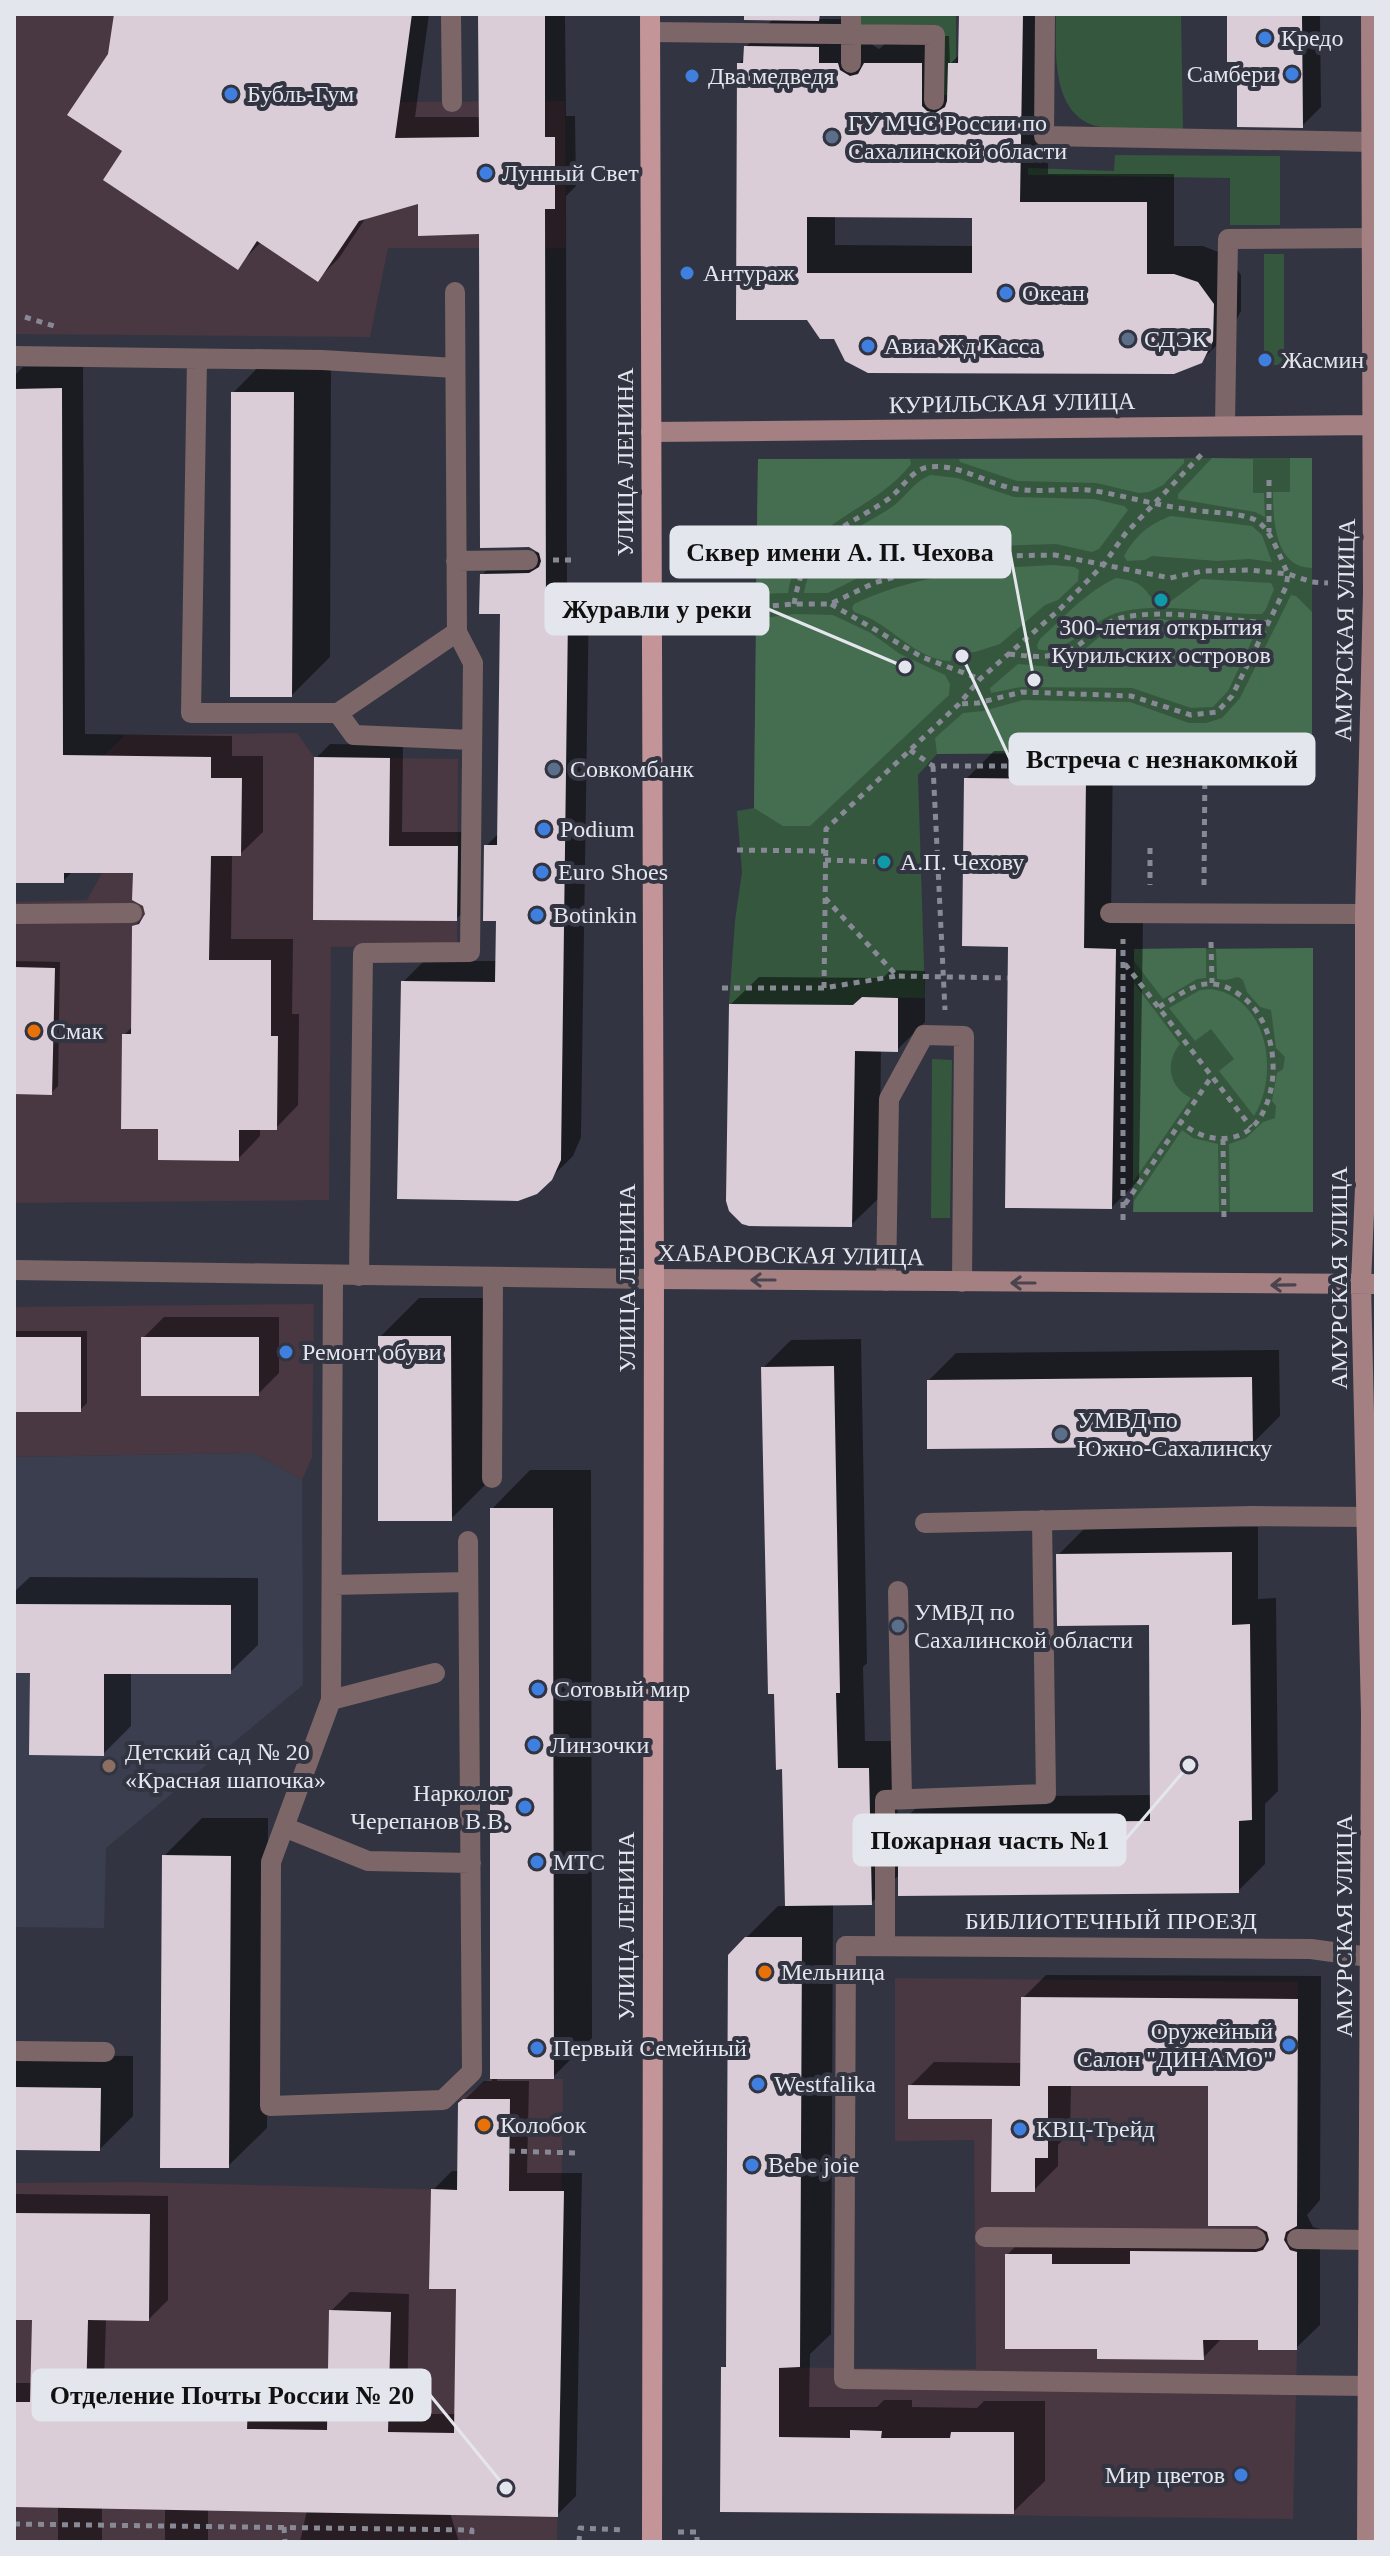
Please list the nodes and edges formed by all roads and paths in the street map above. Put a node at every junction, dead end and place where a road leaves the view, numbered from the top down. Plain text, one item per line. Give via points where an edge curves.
1 (451, 14) edge
2 (1045, 14) edge
3 (1371, 14) edge
4 (650, 23) edge
5 (851, 24) edge
6 (851, 63) dead end
7 (934, 100) dead end
8 (452, 102) dead end
9 (1373, 142) junction
10 (1374, 238) junction
11 (455, 292) dead end
12 (14, 356) edge
13 (197, 359) junction
14 (455, 368) junction
15 (1225, 425) junction
16 (1373, 425) junction
17 (651, 432) junction
18 (1203, 452) dead end
19 (1269, 480) dead end
20 (1155, 505) junction
21 (1269, 533) junction
22 (528, 560) dead end
23 (456, 561) junction
24 (1104, 564) junction
25 (1288, 574) junction
26 (1328, 583) dead end
27 (1374, 593) edge
28 (794, 604) junction
29 (830, 604) junction
30 (737, 609) dead end
31 (1268, 623) junction
32 (457, 632) junction
33 (1009, 654) junction
34 (980, 679) junction
35 (959, 704) junction
36 (338, 713) junction
37 (472, 740) junction
38 (910, 750) junction
39 (1111, 757) junction
40 (1205, 759) junction
41 (1262, 759) junction
42 (1306, 760) dead end
43 (933, 766) junction
44 (1111, 770) dead end
45 (1262, 773) dead end
46 (1150, 848) dead end
47 (737, 850) dead end
48 (825, 851) junction
49 (825, 860) junction
50 (884, 862) dead end
51 (1159, 894) dead end
52 (1196, 895) dead end
53 (825, 897) junction
54 (132, 913) dead end
55 (1110, 913) dead end
56 (14, 914) edge
57 (1365, 914) junction
58 (1125, 942) dead end
59 (1211, 942) dead end
60 (1125, 963) junction
61 (897, 976) junction
62 (943, 977) junction
63 (1008, 978) dead end
64 (1212, 983) junction
65 (722, 988) dead end
66 (824, 988) junction
67 (1159, 1007) junction
68 (946, 1035) junction
69 (1212, 1076) junction
70 (1181, 1122) junction
71 (1251, 1127) junction
72 (1223, 1139) junction
73 (1123, 1207) junction
74 (1123, 1220) dead end
75 (1224, 1221) dead end
76 (14, 1270) edge
77 (333, 1276) junction
78 (359, 1276) junction
79 (493, 1278) junction
80 (654, 1279) junction
81 (886, 1281) junction
82 (962, 1282) junction
83 (1368, 1284) edge
84 (492, 1478) dead end
85 (1367, 1517) junction
86 (1042, 1520) junction
87 (925, 1523) dead end
88 (468, 1541) dead end
89 (468, 1582) junction
90 (332, 1585) junction
91 (898, 1591) dead end
92 (435, 1673) dead end
93 (331, 1700) junction
94 (1374, 1714) edge
95 (902, 1799) junction
96 (284, 1827) junction
97 (471, 1863) junction
98 (885, 1946) junction
99 (1373, 1958) edge
100 (1373, 2018) edge
101 (14, 2051) edge
102 (105, 2052) dead end
103 (509, 2151) dead end
104 (577, 2153) dead end
105 (985, 2237) dead end
106 (1256, 2239) dead end
107 (1297, 2239) dead end
108 (1369, 2240) junction
109 (1372, 2293) edge
110 (1368, 2386) junction
111 (14, 2524) edge
112 (284, 2527) junction
113 (580, 2528) dead end
114 (697, 2532) dead end
115 (285, 2542) edge
116 (471, 2542) edge
117 (579, 2542) edge
118 (652, 2542) edge
119 (697, 2542) edge
120 (1367, 2542) edge

1 - 8 street
2 - 9 street via 1044,136
3 - 9 street, АМУРСКАЯ УЛИЦА
4 - 5 street
4 - 17 main road, УЛИЦА ЛЕНИНА
5 - 6 street
5 - 7 street via 935,35
9 - 10 street, АМУРСКАЯ УЛИЦА
10 - 15 street via 1228,239
10 - 16 street, АМУРСКАЯ УЛИЦА
11 - 14 street
12 - 13 street
13 - 14 street
13 - 36 street via 191,713
14 - 23 street
15 - 16 street, КУРИЛЬСКАЯ УЛИЦА
15 - 17 street, КУРИЛЬСКАЯ УЛИЦА
16 - 27 street, АМУРСКАЯ УЛИЦА
17 - 80 main road, УЛИЦА ЛЕНИНА
18 - 20 path
19 - 21 path
20 - 21 path via 1255,519
20 - 24 path
20 - 28 path via 1095,491 1016,489 930,467 916,471 906,485 810,555
21 - 25 path
22 - 23 street
23 - 32 street
24 - 25 path via 1170,578 1203,571
24 - 29 path via 1055,555 966,560 874,583
24 - 33 path
25 - 26 path
25 - 31 path
27 - 57 street, АМУРСКАЯ УЛИЦА
28 - 29 path
28 - 30 path
29 - 34 path via 922,657
31 - 33 path via 1159,614 1120,618 1076,647 1046,658
31 - 35 path via 1232,696 1217,712 1191,715 1131,696 1022,692
32 - 36 street
32 - 37 street via 473,663
33 - 34 path
34 - 35 path
35 - 38 path
36 - 37 street via 354,735
37 - 78 street via 470,952 363,953
38 - 43 path
38 - 48 path via 826,829
39 - 40 path
39 - 43 path via 1043,766
39 - 44 path
40 - 41 path
40 - 52 path via 1205,884
41 - 42 path
41 - 45 path
43 - 62 path
46 - 51 path via 1150,885
47 - 48 path
48 - 49 path
49 - 50 path
49 - 53 path
53 - 61 path
53 - 66 path
54 - 56 street
55 - 57 street
57 - 83 street, АМУРСКАЯ УЛИЦА
58 - 60 path
59 - 64 path
60 - 67 path
60 - 73 path
61 - 62 path
61 - 66 path
62 - 63 path
62 - 68 path
64 - 67 path
64 - 71 path via 1244,997 1261,1016 1270,1040 1270,1086 1261,1116
65 - 66 path
67 - 69 path
68 - 81 street via 924,1035 889,1099
68 - 82 street via 964,1036
69 - 70 path
69 - 71 path
70 - 72 path via 1205,1137
70 - 73 path
71 - 72 path
72 - 75 path
73 - 74 path
76 - 77 street, ХАБАРОВСКАЯ УЛИЦА
77 - 78 street, ХАБАРОВСКАЯ УЛИЦА
77 - 90 street
78 - 79 street, ХАБАРОВСКАЯ УЛИЦА
79 - 80 street, ХАБАРОВСКАЯ УЛИЦА
79 - 84 street
81 -> 80 street, ХАБАРОВСКАЯ УЛИЦА
80 - 118 main road, УЛИЦА ЛЕНИНА
81 - 82 street, ХАБАРОВСКАЯ УЛИЦА
83 -> 82 street, ХАБАРОВСКАЯ УЛИЦА
83 - 85 street, АМУРСКАЯ УЛИЦА
85 - 86 street
85 - 94 street, АМУРСКАЯ УЛИЦА
86 - 87 street
86 - 95 street via 1046,1794
88 - 89 street
89 - 90 street
89 - 97 street
90 - 93 street
91 - 95 street
92 - 93 street
93 - 96 street
94 - 99 street, АМУРСКАЯ УЛИЦА
95 - 98 street via 885,1800
96 - 97 street via 368,1861
96 - 97 street via 271,1862 270,2106 443,2100 472,2072
98 - 99 street, БИБЛИОТЕЧНЫЙ ПРОЕЗД via 1311,1949
98 - 110 street, БИБЛИОТЕЧНЫЙ ПРОЕЗД via 846,1946 844,2379
99 - 100 street, АМУРСКАЯ УЛИЦА
100 - 108 street, АМУРСКАЯ УЛИЦА
101 - 102 street
103 - 104 path
105 - 106 street
107 - 108 street
108 - 109 street, АМУРСКАЯ УЛИЦА
109 - 110 street, АМУРСКАЯ УЛИЦА
110 - 120 street, АМУРСКАЯ УЛИЦА
111 - 112 path
112 - 115 path
112 - 116 path via 472,2530
113 - 117 path
114 - 119 path

